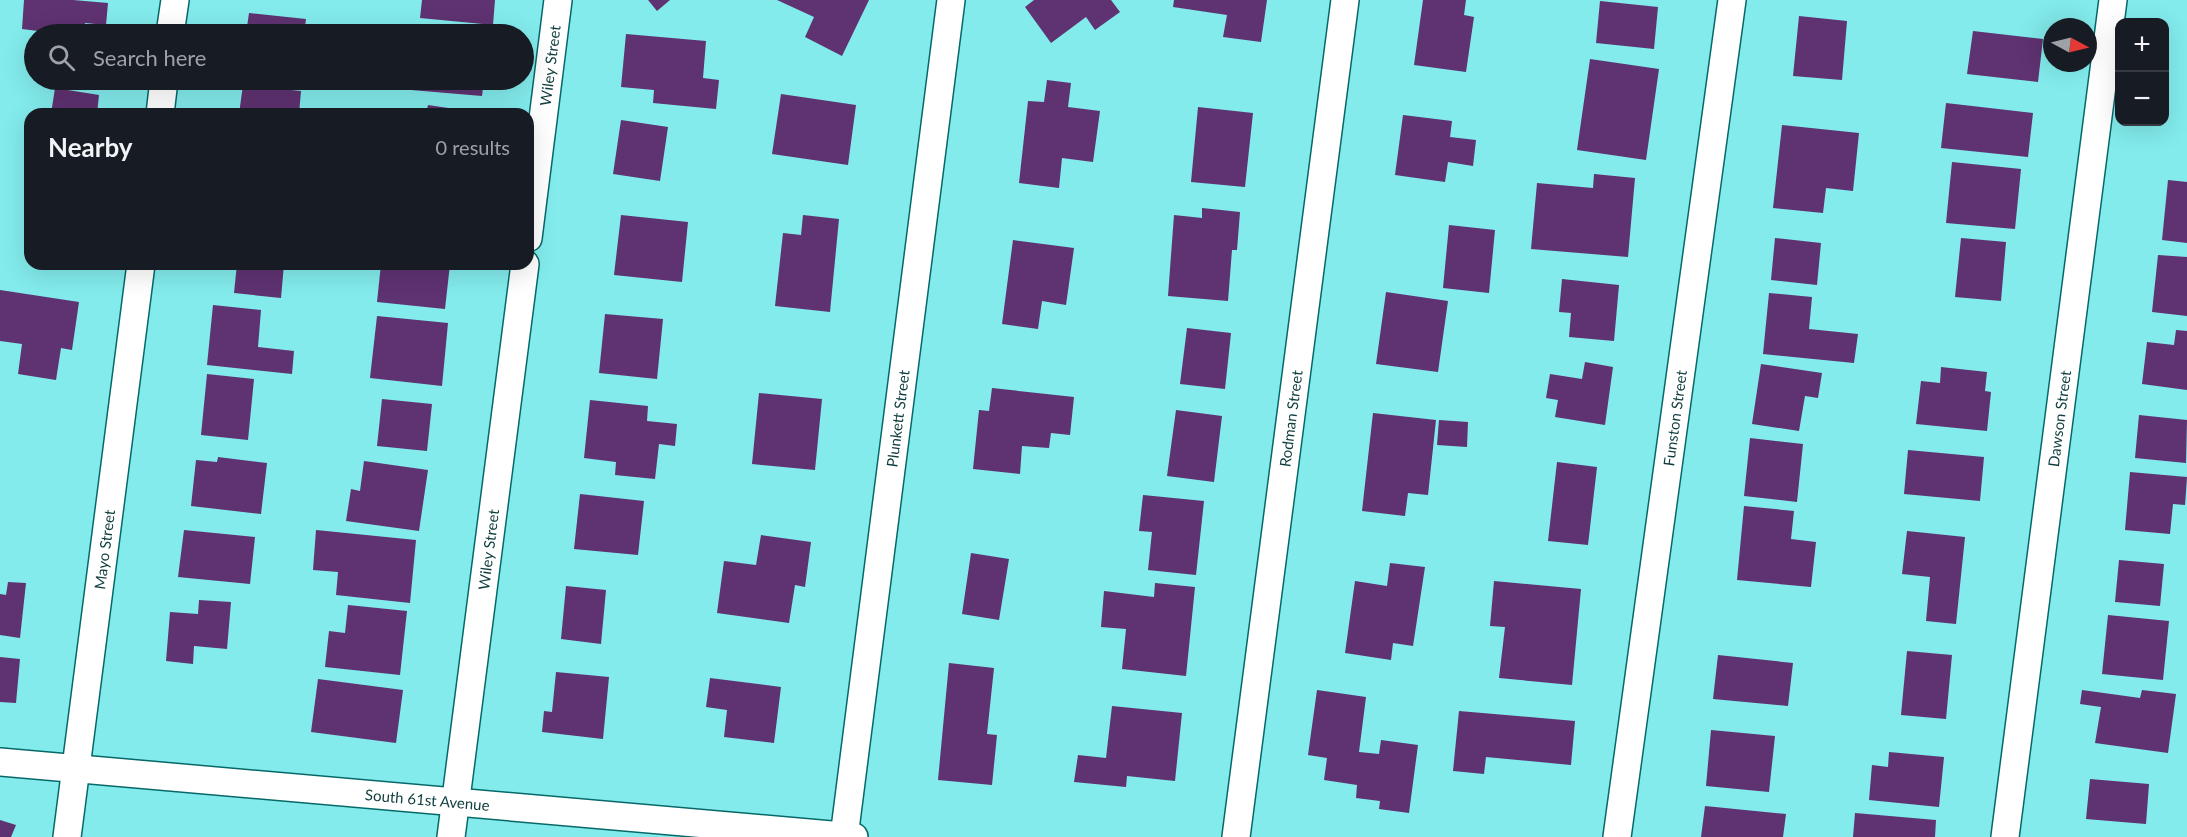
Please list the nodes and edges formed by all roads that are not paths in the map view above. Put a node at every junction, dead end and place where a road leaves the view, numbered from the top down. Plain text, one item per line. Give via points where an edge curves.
1 (174, 0) edge
2 (558, 0) edge
3 (951, 0) edge
4 (1345, 0) edge
5 (1732, 0) edge
6 (2113, 0) edge
7 (171, 24) edge
8 (163, 90) edge
9 (161, 108) edge
10 (534, 190) edge
11 (140, 270) edge
12 (524, 270) edge
13 (0, 762) edge
14 (76, 769) junction
15 (455, 802) junction
16 (68, 837) edge
17 (451, 837) edge
18 (844, 837) edge
19 (854, 837) edge
20 (1236, 837) edge
21 (1617, 837) edge
22 (2006, 837) edge

1 - 7 street
2 - 10 street, Wiley Street
3 - 18 street, Plunkett Street
4 - 20 street, Rodman Street
5 - 21 street, Funston Street
6 - 22 street, Dawson Street
8 - 9 street
11 - 14 street, Mayo Street
12 - 15 street, Wiley Street
13 - 14 street, South 61st Avenue
14 - 15 street, South 61st Avenue
14 - 16 street, Mayo Street
15 - 17 street, Wiley Street
15 - 18 street, South 61st Avenue
18 - 19 street, South 61st Avenue

